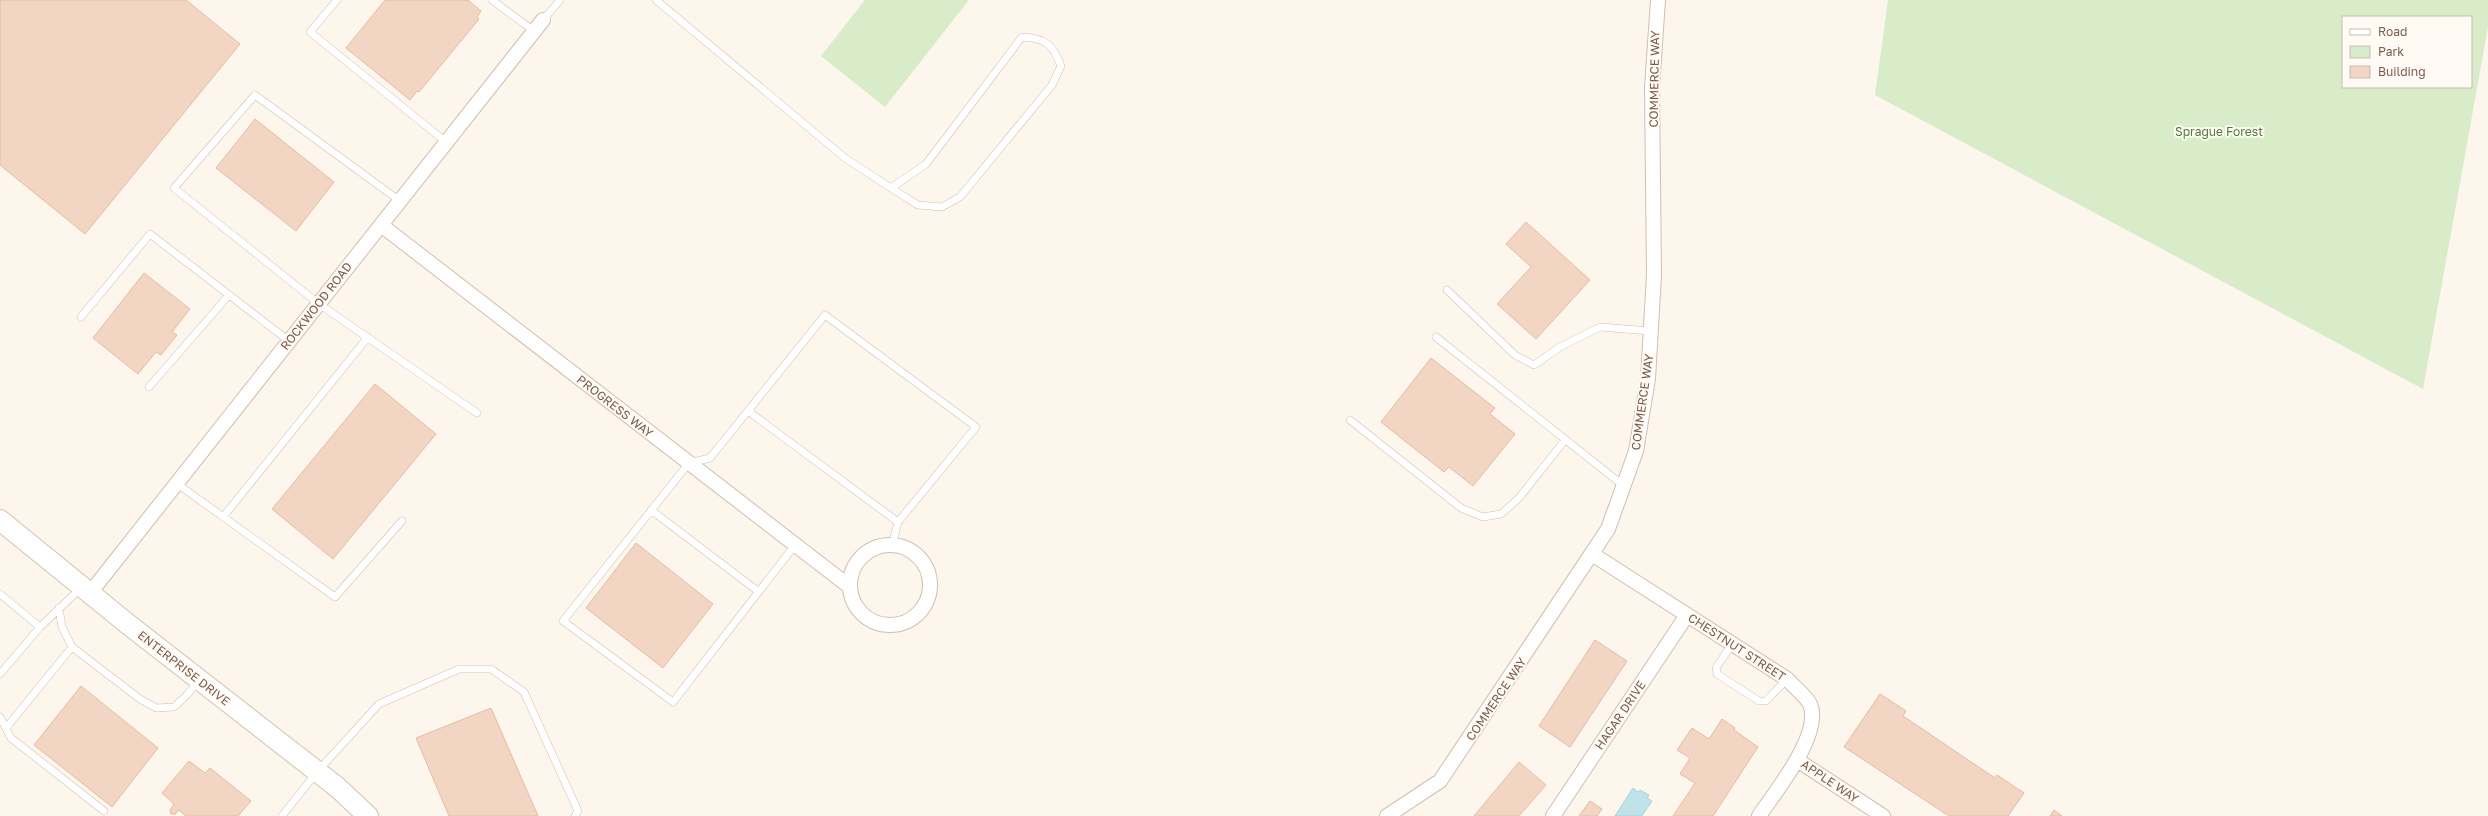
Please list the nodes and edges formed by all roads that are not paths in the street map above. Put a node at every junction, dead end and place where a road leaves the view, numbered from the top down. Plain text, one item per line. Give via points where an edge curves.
1 (337, 0) edge
2 (492, 0) edge
3 (560, 0) edge
4 (656, 0) edge
5 (1658, 0) edge
6 (543, 20) joint
7 (534, 31) junction
8 (446, 142) junction
9 (891, 188) junction
10 (400, 201) junction
11 (380, 225) junction
12 (1447, 290) dead end
13 (229, 295) junction
14 (319, 304) junction
15 (81, 317) dead end
16 (1650, 331) junction
17 (368, 337) junction
18 (1436, 338) dead end
19 (289, 341) junction
20 (149, 387) dead end
21 (748, 411) junction
22 (477, 413) dead end
23 (1350, 420) dead end
24 (1566, 440) junction
25 (689, 464) junction
26 (176, 484) junction
27 (1624, 486) junction
28 (651, 510) junction
29 (223, 517) junction
30 (0, 520) edge
31 (402, 521) dead end
32 (898, 522) junction
33 (795, 545) junction
34 (892, 546) junction
35 (1592, 554) junction
36 (850, 587) junction
37 (86, 590) junction
38 (759, 592) junction
39 (0, 594) edge
40 (59, 608) junction
41 (1687, 615) junction
42 (40, 627) junction
43 (1732, 644) junction
44 (72, 647) junction
45 (0, 674) edge
46 (1787, 679) junction
47 (199, 680) junction
48 (0, 717) edge
49 (6, 728) junction
50 (1797, 760) junction
51 (317, 772) junction
52 (104, 811) dead end
53 (282, 816) edge
54 (368, 816) edge
55 (575, 816) edge
56 (1387, 816) edge
57 (1553, 816) edge
58 (1759, 816) edge
59 (1882, 816) edge

1 - 8 lane via 310,32
2 - 7 lane
3 - 6 lane
4 - 9 lane via 845,158
5 - 16 street, COMMERCE WAY via 1652,88 1654,275
6 - 7 street, ROCKWOOD ROAD
7 - 8 street, ROCKWOOD ROAD
8 - 10 street, ROCKWOOD ROAD
9 - 9 lane via 918,205 942,207 960,197 1052,85 1061,66 1055,50 1040,38 1022,37 926,164
10 - 11 street, ROCKWOOD ROAD
10 - 14 lane via 255,95 174,188
11 - 14 street, ROCKWOOD ROAD
11 - 25 street, PROGRESS WAY
12 - 16 lane via 1515,355 1534,365 1560,347 1600,327
13 - 15 lane via 150,234
13 - 19 lane
13 - 20 lane
14 - 17 lane
14 - 19 street, ROCKWOOD ROAD
16 - 27 street, COMMERCE WAY via 1648,379 1636,451
17 - 22 lane
17 - 29 lane
18 - 24 lane
19 - 26 street, ROCKWOOD ROAD
21 - 25 lane via 710,458
21 - 32 lane
21 - 32 lane via 825,315 976,427
23 - 24 lane via 1461,508 1483,517 1501,514 1519,498
24 - 27 lane
25 - 28 lane
25 - 33 street, PROGRESS WAY
26 - 29 lane
26 - 37 street, ROCKWOOD ROAD
27 - 35 street, COMMERCE WAY via 1608,529
28 - 38 lane
28 - 38 lane via 563,621 673,702
29 - 31 lane via 335,597
30 - 37 street, ENTERPRISE DRIVE
32 - 34 lane
33 - 36 street, PROGRESS WAY
33 - 38 lane
34 - 36 street via 875,548 864,555 851,575
34 - 36 street via 911,552 926,570 928,597 921,610 911,619 898,624 878,623 860,612 853,601
35 - 41 street, CHESTNUT STREET
35 - 56 street, COMMERCE WAY via 1440,781
37 - 40 lane
37 - 47 street, ENTERPRISE DRIVE
39 - 42 lane
40 - 42 lane
40 - 44 lane via 62,626
41 - 43 street, CHESTNUT STREET
41 - 57 street, HAGAR DRIVE
42 - 45 lane
43 - 46 street, CHESTNUT STREET
43 - 46 lane via 1716,668 1717,674 1759,701 1766,701
44 - 47 lane via 140,699 156,708 174,707
44 - 49 lane
46 - 50 street, CHESTNUT STREET via 1810,704 1812,729
47 - 51 street, ENTERPRISE DRIVE
48 - 49 lane
49 - 52 lane via 11,738
50 - 58 street, CHESTNUT STREET
50 - 59 street, APPLE WAY
51 - 53 lane
51 - 54 street, ENTERPRISE DRIVE
51 - 55 lane via 379,704 459,669 491,669 524,692 578,811

